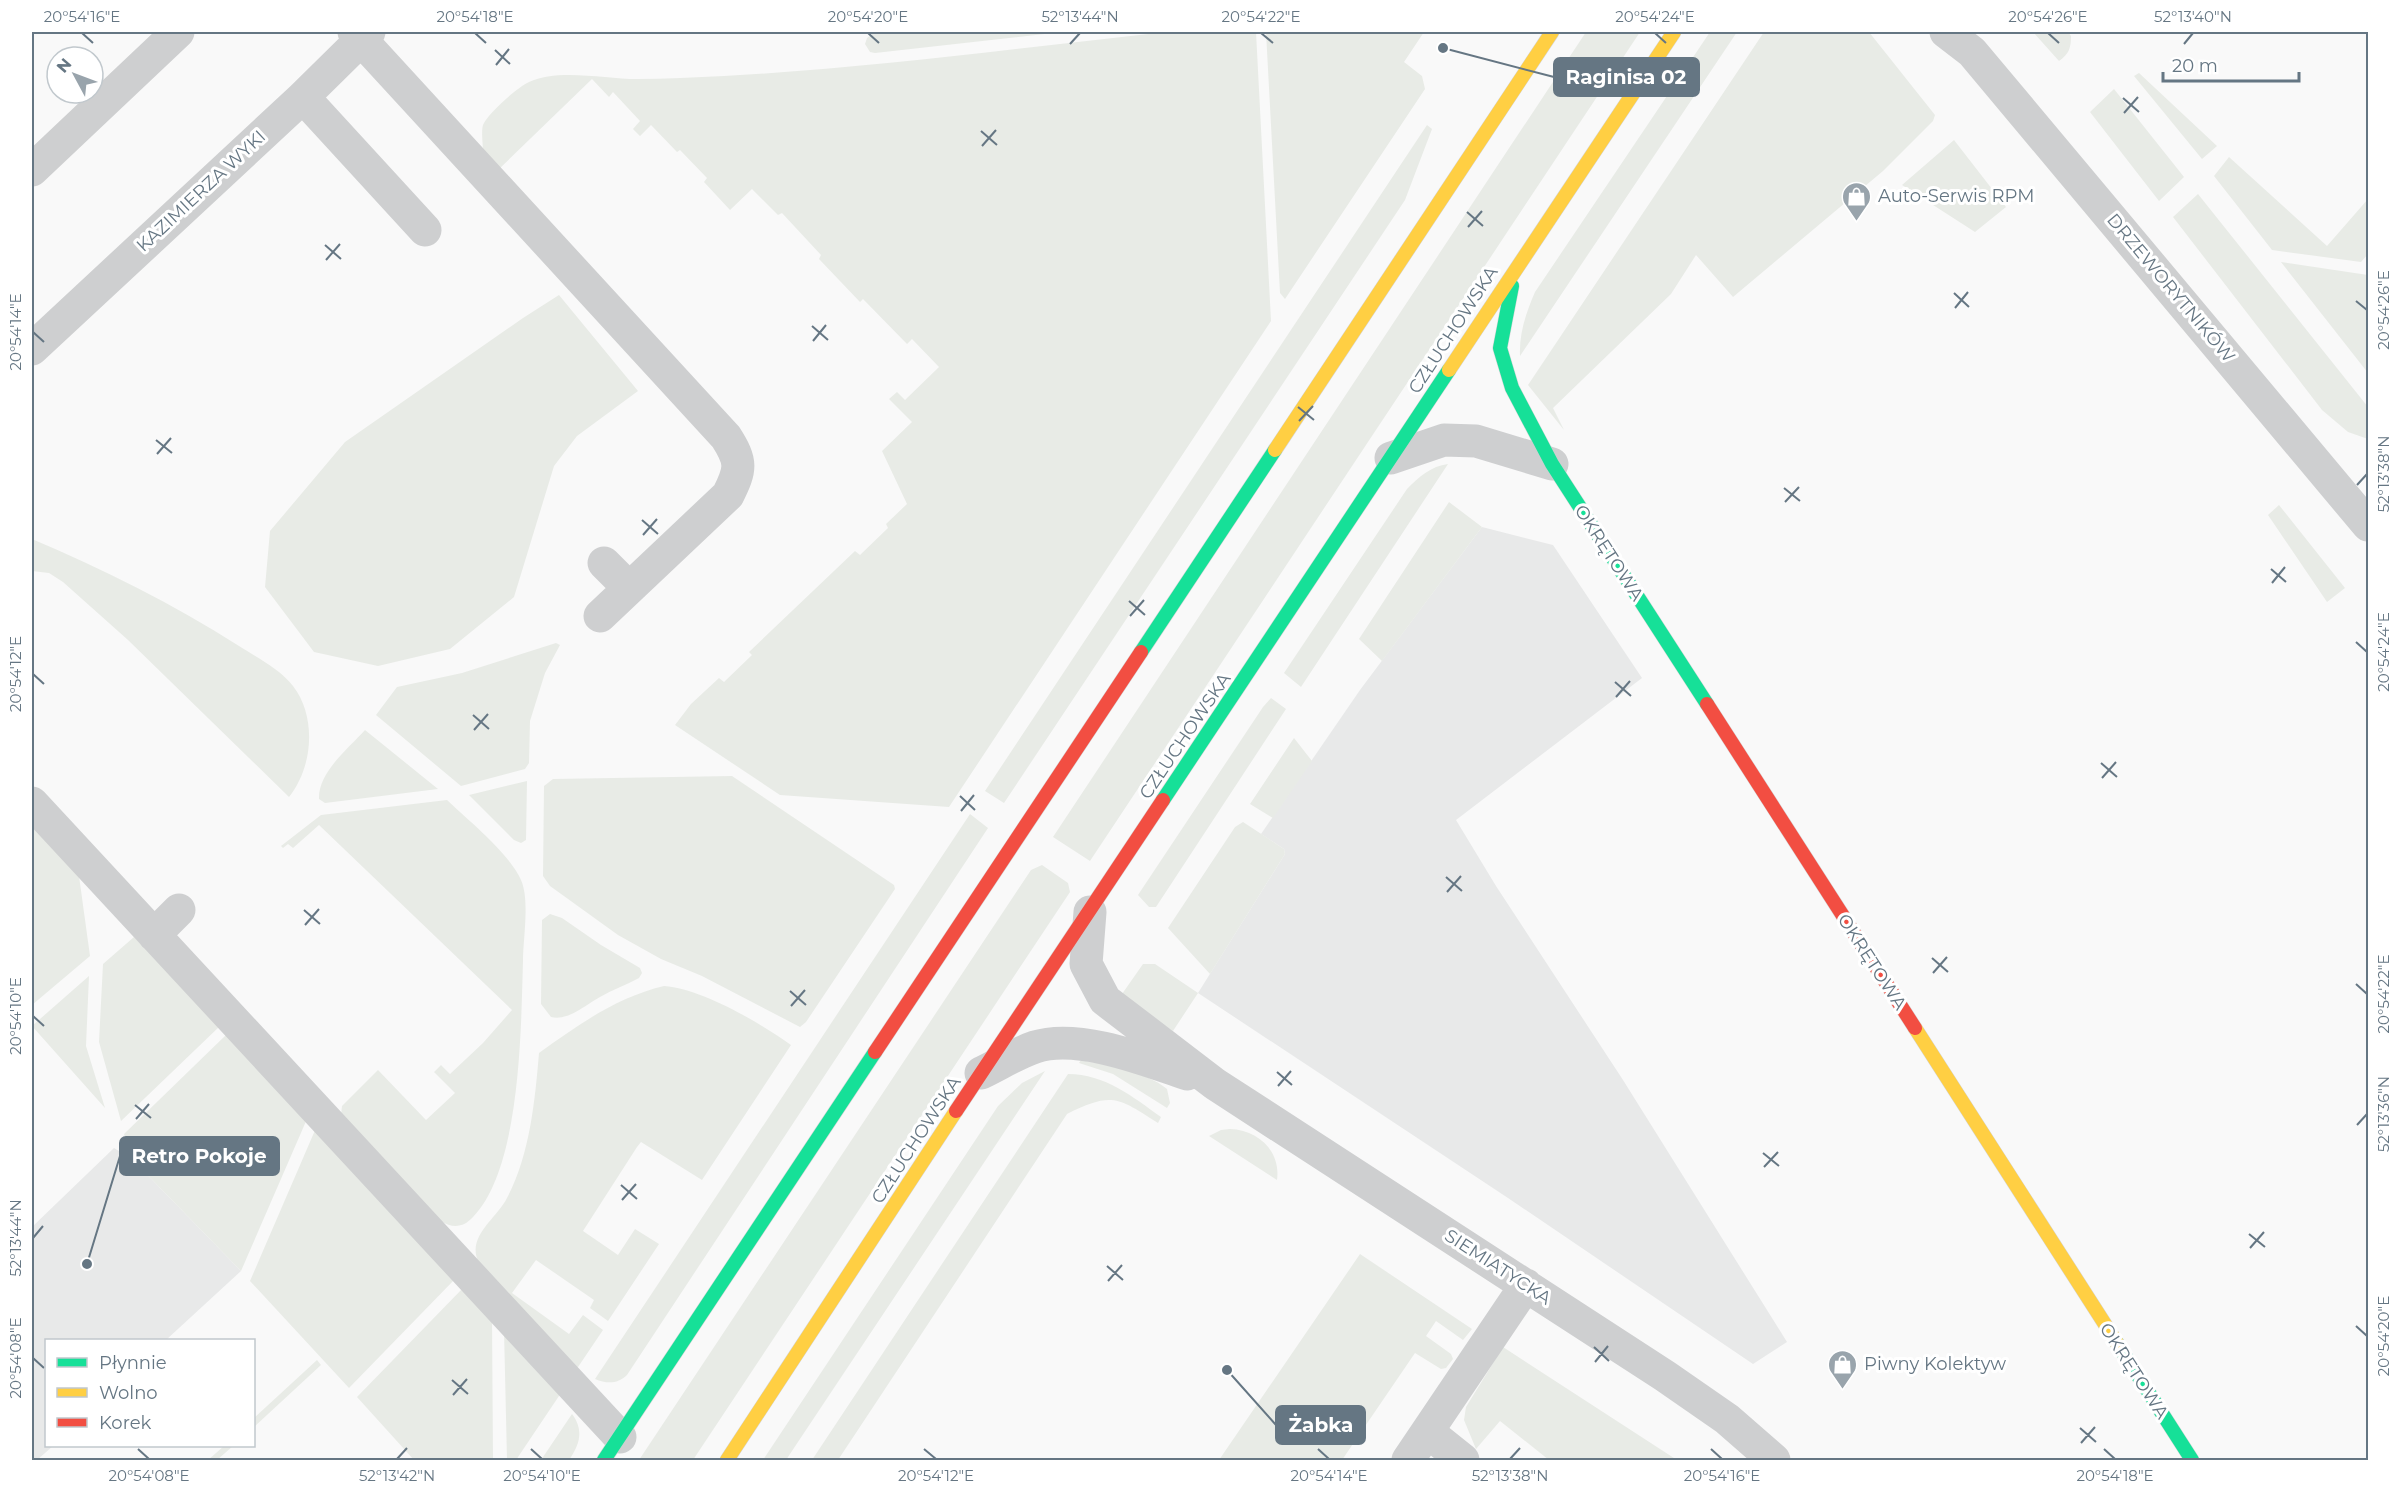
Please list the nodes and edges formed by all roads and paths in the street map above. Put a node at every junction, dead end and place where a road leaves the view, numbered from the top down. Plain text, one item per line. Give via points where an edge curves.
1 (178, 32) edge
2 (1552, 32) edge
3 (1674, 32) edge
4 (1946, 32) edge
5 (362, 34) edge
6 (1970, 42) edge
7 (303, 97) junction
8 (32, 170) edge
9 (425, 231) dead end
10 (1515, 269) junction
11 (32, 349) edge
12 (1391, 458) junction
13 (1552, 464) junction
14 (2364, 507) edge
15 (604, 563) dead end
16 (633, 585) junction
17 (600, 616) dead end
18 (32, 803) edge
19 (179, 910) dead end
20 (1090, 912) junction
21 (154, 935) junction
22 (981, 1074) junction
23 (1215, 1083) junction
24 (1526, 1284) junction
25 (1428, 1432) junction
26 (612, 1449) edge
27 (727, 1461) edge
28 (1408, 1461) edge
29 (1463, 1461) edge
30 (1774, 1461) edge
31 (2192, 1461) edge

1 - 8 street
2 - 26 street
3 - 10 street, CZŁUCHOWSKA
4 - 6 street, DRZEWORYTNIKÓW
5 - 7 street, KAZIMIERZA WYKI
5 - 16 street via 738,454 738,475 728,495
6 - 14 street, DRZEWORYTNIKÓW
7 - 9 street
7 - 11 street, KAZIMIERZA WYKI
10 - 12 street, CZŁUCHOWSKA
10 - 13 street, OKRĘTOWA via 1500,348 1512,388
12 - 13 street via 1444,440 1476,441
12 - 20 street, CZŁUCHOWSKA
13 - 31 street, OKRĘTOWA
15 - 16 street via 620,579
16 - 17 street
18 - 21 street
19 - 21 street
20 - 22 street, CZŁUCHOWSKA
20 - 23 street, SIEMIATYCKA via 1086,964 1106,1000
21 - 26 street via 450,1256
22 - 23 street, SIEMIATYCKA via 1036,1046 1077,1043 1128,1054
22 - 27 street, CZŁUCHOWSKA
23 - 24 street, SIEMIATYCKA
24 - 25 street
24 - 30 street, SIEMIATYCKA via 1727,1419
25 - 28 street
25 - 29 street

